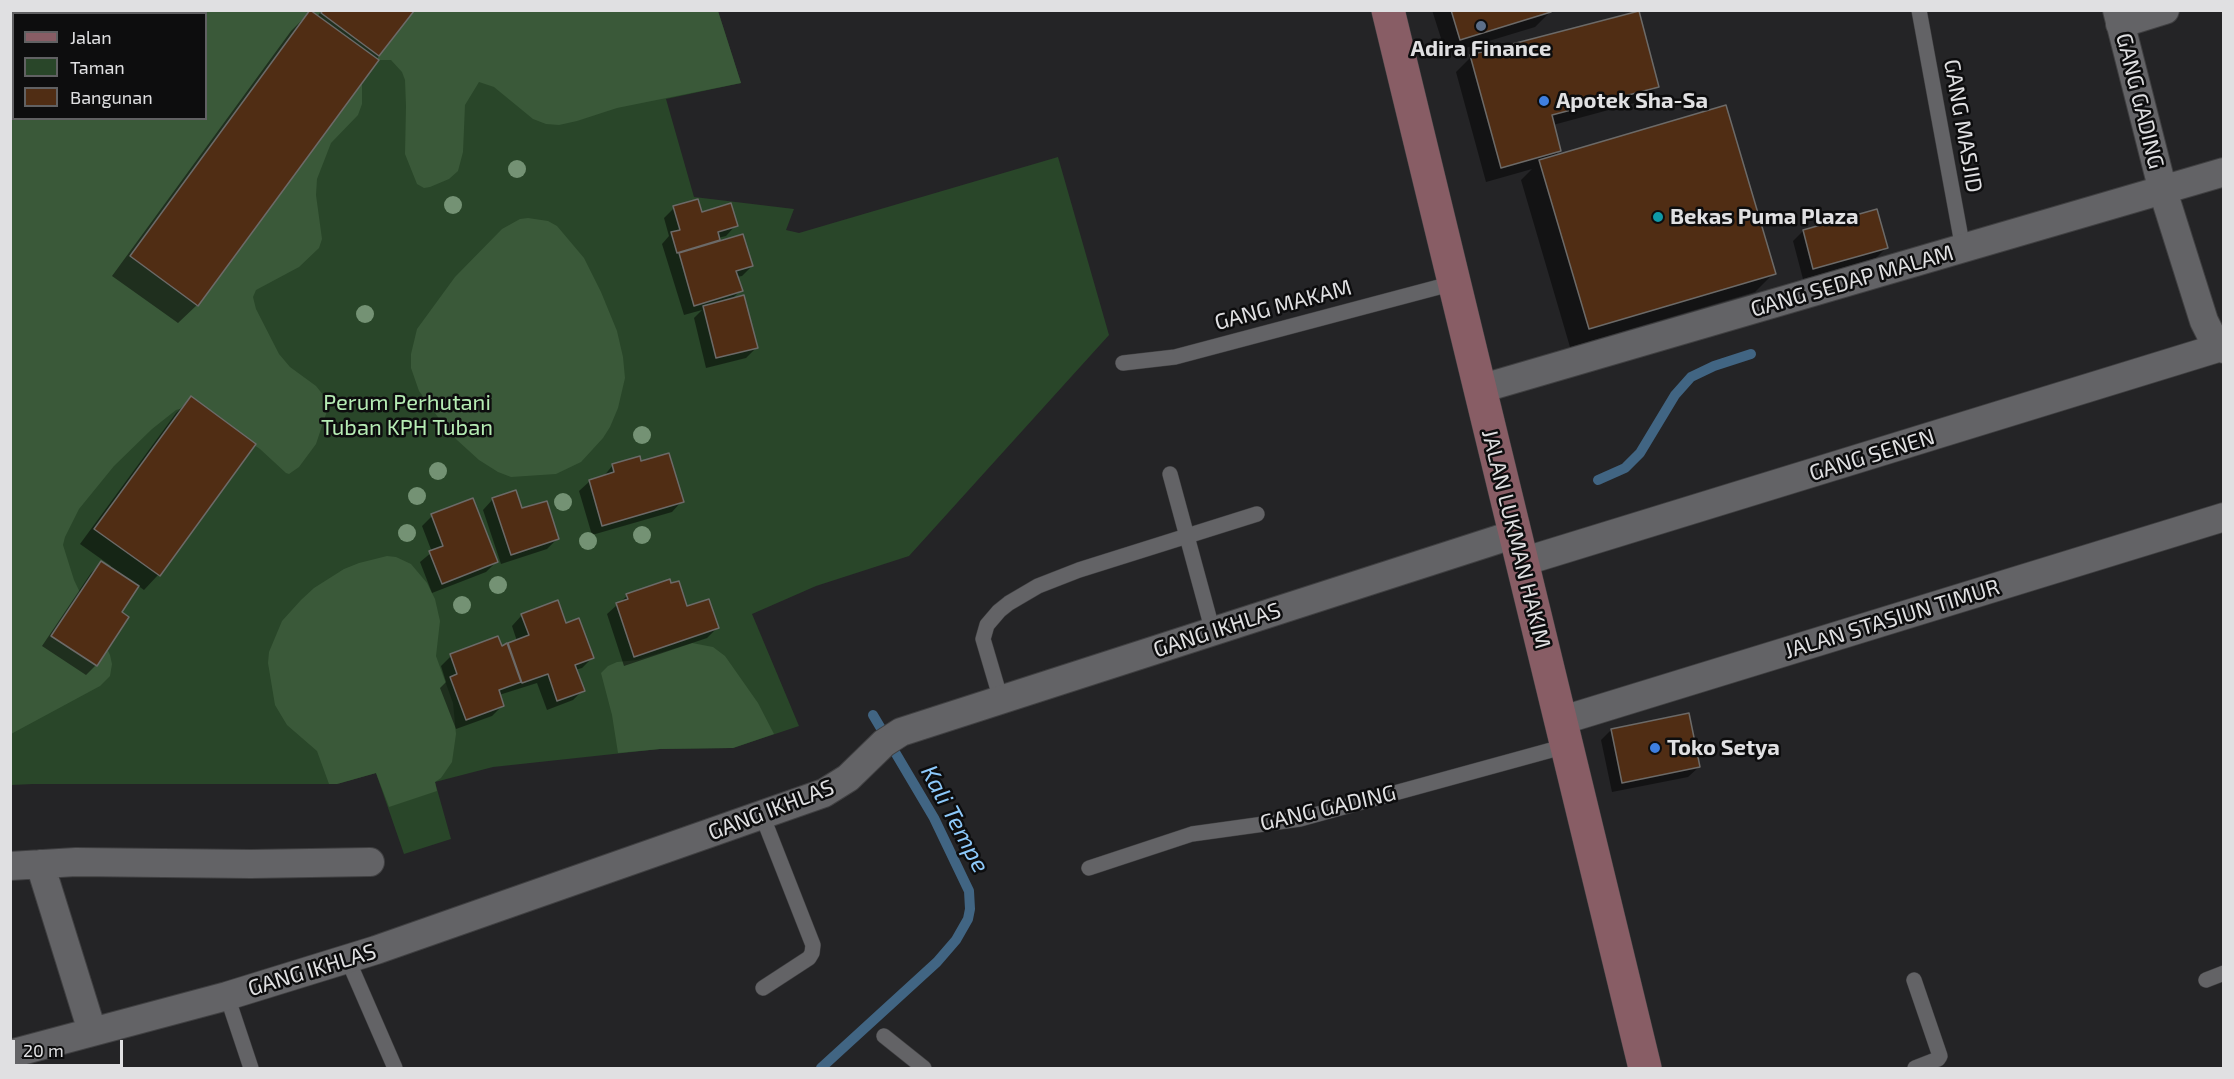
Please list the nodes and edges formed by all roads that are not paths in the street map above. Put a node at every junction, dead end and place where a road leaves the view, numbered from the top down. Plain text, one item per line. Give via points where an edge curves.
1 (1388, 10) edge
2 (1918, 10) edge
3 (2165, 10) edge
4 (2118, 17) edge
5 (2223, 172) edge
6 (2163, 191) junction
7 (1963, 249) junction
8 (1454, 283) junction
9 (2222, 348) edge
10 (1123, 363) dead end
11 (1480, 389) junction
12 (1170, 474) dead end
13 (1257, 514) dead end
14 (2223, 517) edge
15 (1187, 536) junction
16 (1518, 548) junction
17 (1213, 632) junction
18 (1001, 700) junction
19 (1563, 733) junction
20 (762, 815) junction
21 (370, 862) dead end
22 (40, 864) junction
23 (10, 866) edge
24 (1089, 868) dead end
25 (348, 960) junction
26 (2223, 973) edge
27 (1914, 980) dead end
28 (2206, 980) dead end
29 (763, 988) dead end
30 (227, 996) junction
31 (92, 1031) junction
32 (884, 1036) dead end
33 (18, 1058) edge
34 (250, 1068) edge
35 (395, 1068) edge
36 (924, 1068) edge
37 (1645, 1068) edge
38 (1915, 1068) edge

1 - 8 main road, JALAN LUKMAN HAKIM
2 - 7 lane, GANG MASJID
3 - 4 street
4 - 6 street, GANG GADING
5 - 6 street, GANG SEDAP MALAM
6 - 7 street, GANG SEDAP MALAM
6 - 9 street, GANG GADING via 2204,321
7 - 11 street, GANG SEDAP MALAM
8 - 10 lane, GANG MAKAM via 1198,352
8 - 11 main road, JALAN LUKMAN HAKIM
9 - 16 street, GANG SENEN
11 - 16 main road, JALAN LUKMAN HAKIM
12 - 15 lane
13 - 15 lane
14 - 19 street, JALAN STASIUN TIMUR
15 - 17 lane
15 - 18 lane via 1064,576 1022,595 999,611 987,625 983,639
16 - 17 street, GANG IKHLAS
16 - 19 main road, JALAN LUKMAN HAKIM
17 - 18 street, GANG IKHLAS
18 - 20 street, GANG IKHLAS via 901,732 848,778 824,793
19 - 24 lane, GANG GADING via 1300,819 1192,834
19 - 37 main road, JALAN LUKMAN HAKIM
20 - 25 street, GANG IKHLAS
20 - 29 lane via 813,945 808,957
21 - 22 street
22 - 23 street
22 - 31 street
25 - 30 street, GANG IKHLAS
25 - 35 lane
26 - 28 lane
27 - 38 lane via 1940,1056
30 - 31 street, GANG IKHLAS
30 - 34 lane
31 - 33 street, GANG IKHLAS
32 - 36 lane

